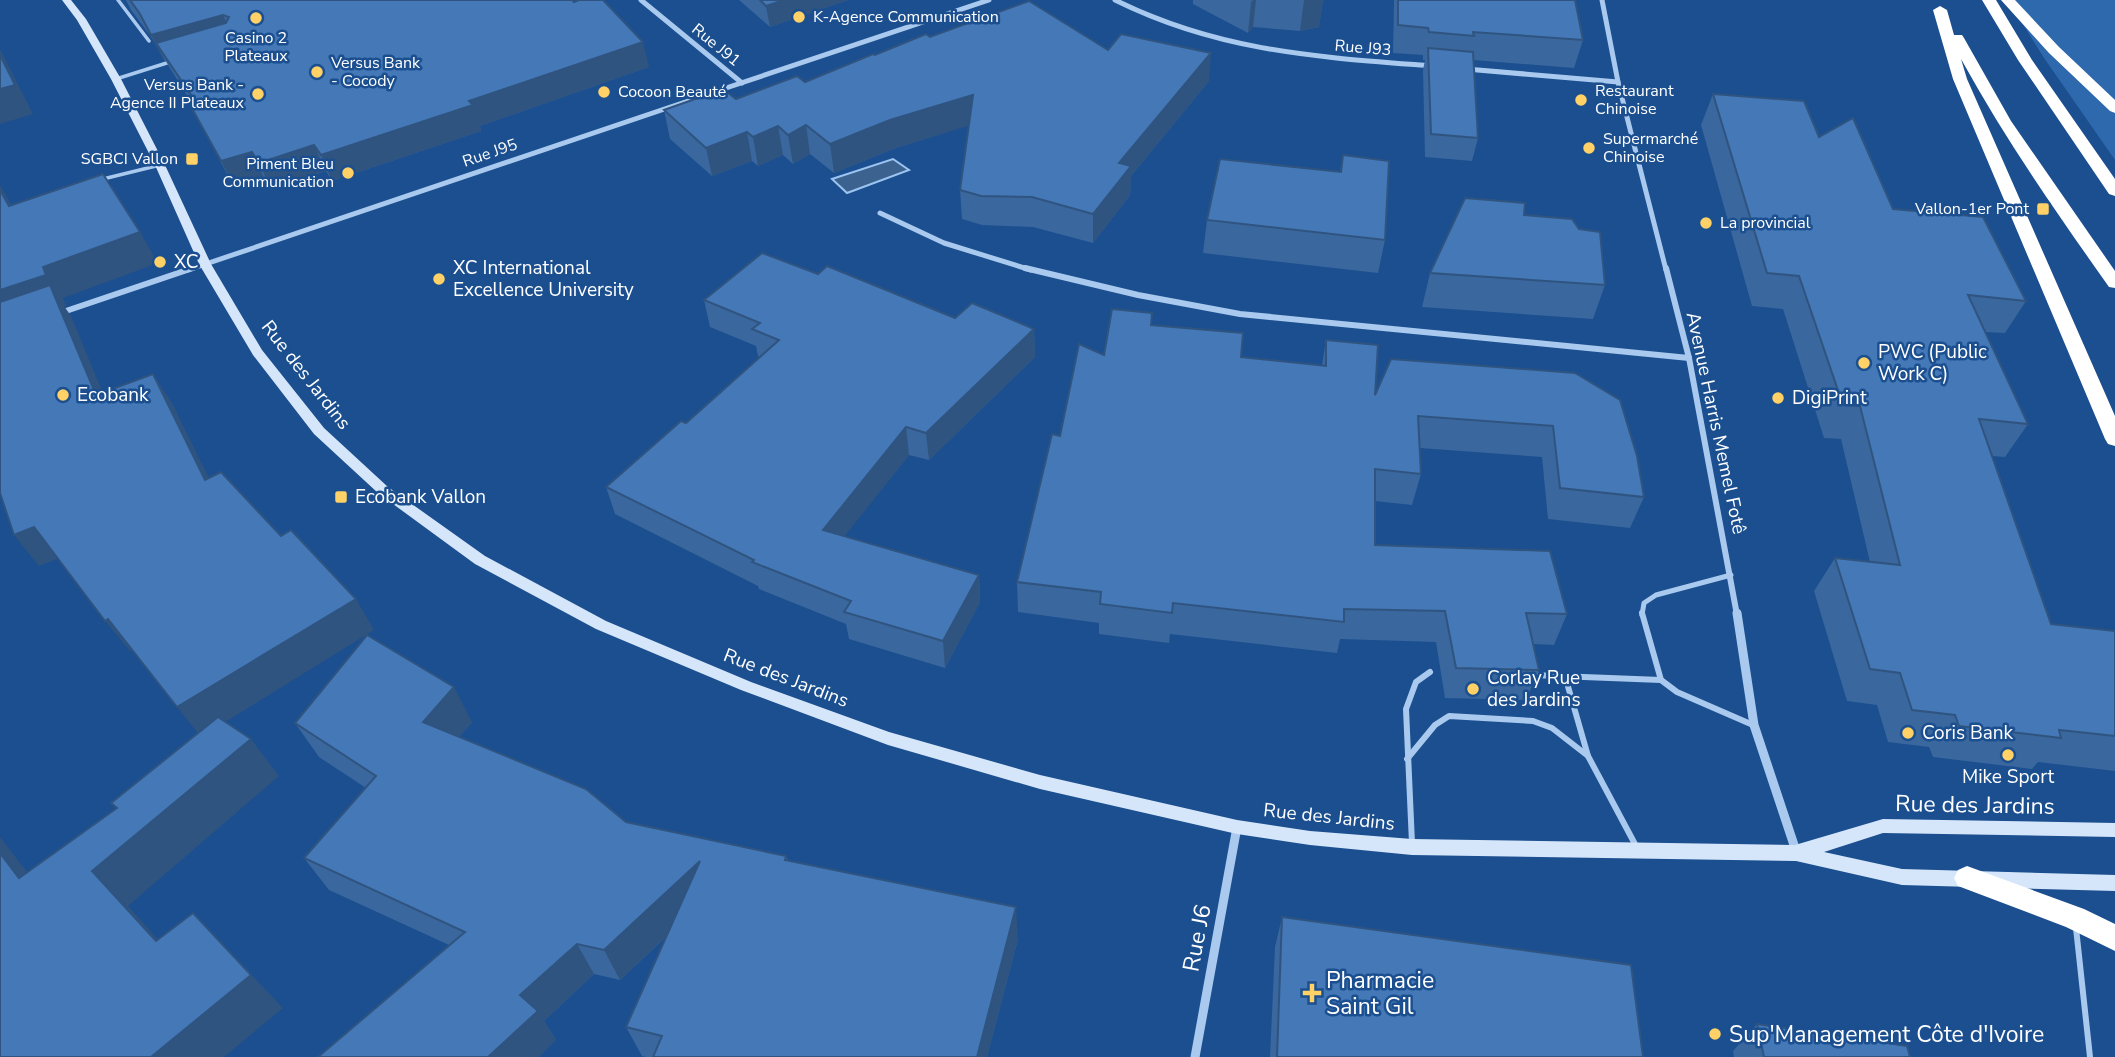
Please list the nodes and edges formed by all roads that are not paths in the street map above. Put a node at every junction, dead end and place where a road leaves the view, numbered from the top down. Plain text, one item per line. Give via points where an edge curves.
1 (66, 0) edge
2 (118, 0) edge
3 (641, 0) edge
4 (989, 0) edge
5 (1115, 0) edge
6 (1602, 0) edge
7 (1989, 0) edge
8 (2008, 0) edge
9 (1937, 5) edge
10 (149, 41) edge
11 (178, 60) edge
12 (1443, 67) edge
13 (1456, 68) edge
14 (116, 79) junction
15 (1618, 82) junction
16 (742, 83) junction
17 (2115, 108) edge
18 (160, 165) junction
19 (95, 181) edge
20 (2115, 191) edge
21 (880, 213) dead end
22 (205, 264) junction
23 (2115, 283) edge
24 (51, 316) edge
25 (1689, 358) junction
26 (2115, 439) edge
27 (1731, 575) junction
28 (1430, 672) dead end
29 (1529, 675) edge
30 (1565, 676) junction
31 (1661, 680) junction
32 (1754, 725) junction
33 (1588, 756) junction
34 (1407, 758) junction
35 (1237, 827) junction
36 (2115, 830) edge
37 (1412, 847) junction
38 (1639, 852) junction
39 (1796, 853) junction
40 (1967, 878) junction
41 (2115, 883) edge
42 (2075, 918) junction
43 (2115, 938) edge
44 (1195, 1057) edge
45 (2090, 1057) edge

1 - 14 main road, Rue des Jardins
2 - 10 lane
3 - 16 street, Rue J91
4 - 16 street, Rue J95
5 - 12 street, Rue J93 via 1145,18 1232,45
6 - 15 street, Avenue Harris Memel Fotê
7 - 20 highway
8 - 17 highway
9 - 23 highway via 2036,172
9 - 26 highway via 1960,79
11 - 14 lane
13 - 15 street
14 - 18 main road, Rue des Jardins
15 - 25 street, Avenue Harris Memel Fotê
16 - 22 street, Rue J95
18 - 19 lane
18 - 22 main road, Rue des Jardins
21 - 25 street via 944,243 1031,270 1240,314
22 - 24 street, Rue J95
22 - 35 main road, Rue des Jardins via 257,352 319,431 383,490 480,560 601,625 746,686 888,738 1040,782
25 - 27 street, Avenue Harris Memel Fotê
27 - 31 lane via 1656,595 1644,603 1642,614
27 - 32 street, Avenue Harris Memel Fotê
28 - 34 lane via 1416,682 1406,709
29 - 30 lane
30 - 31 lane
30 - 33 lane
31 - 32 lane via 1677,692
32 - 39 street, Avenue Harris Memel Fotê
33 - 34 lane via 1552,728 1533,721 1449,716 1435,725
33 - 38 lane
34 - 37 lane
35 - 37 main road, Rue des Jardins
35 - 44 street, Rue J6
36 - 39 main road, Rue des Jardins via 1884,826
37 - 38 main road, Rue des Jardins
38 - 39 main road, Rue des Jardins
39 - 40 main road, Rue des Jardins via 1902,877
40 - 41 main road, Rue des Jardins
40 - 42 highway
42 - 43 highway
42 - 45 lane

